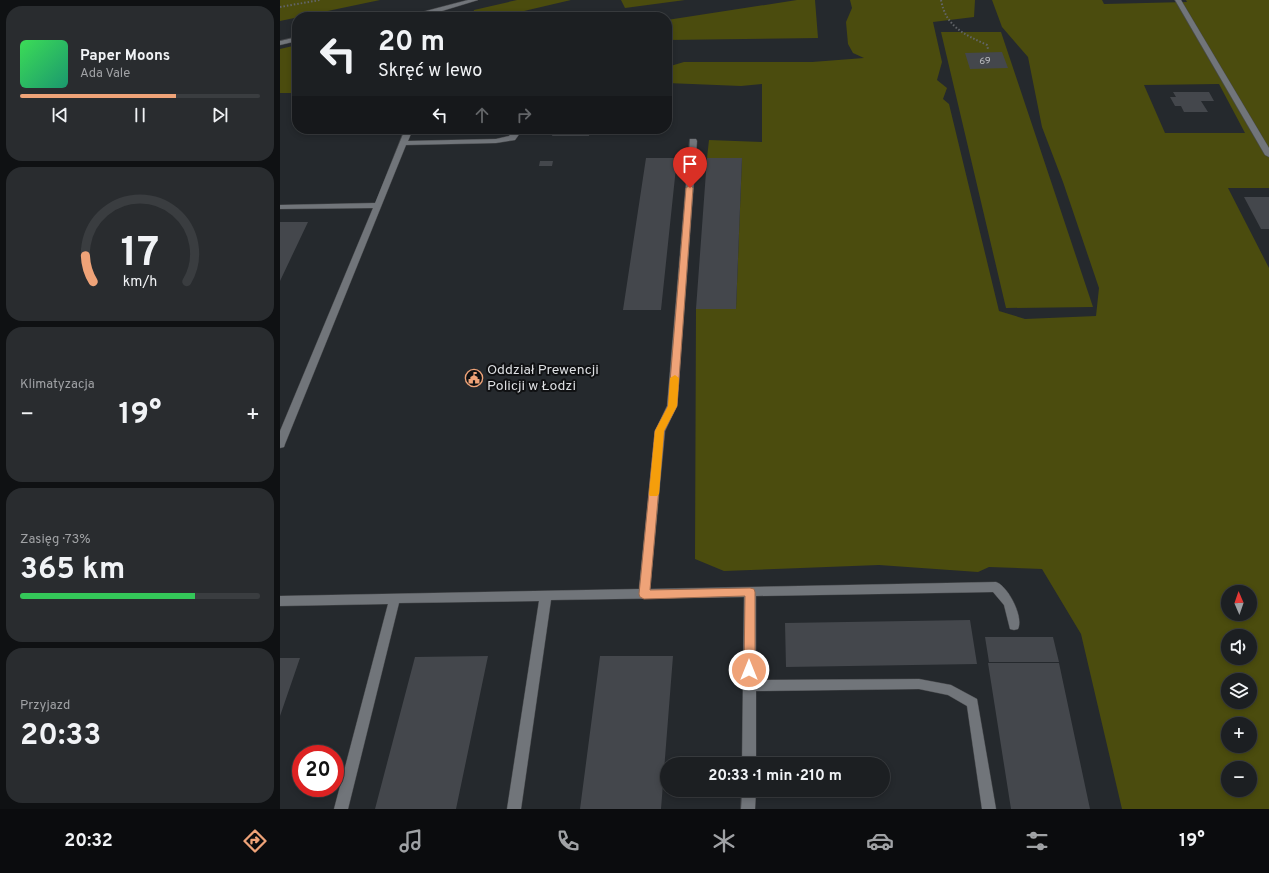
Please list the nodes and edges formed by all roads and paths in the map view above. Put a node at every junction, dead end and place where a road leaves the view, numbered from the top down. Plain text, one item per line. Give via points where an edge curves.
1 (320, 0) edge
2 (475, 0) edge
3 (941, 0) edge
4 (1178, 0) edge
5 (280, 7) edge
6 (432, 12) edge
7 (292, 40) edge
8 (280, 43) edge
9 (988, 49) dead end
10 (407, 134) edge
11 (515, 134) edge
12 (693, 141) dead end
13 (403, 143) junction
14 (1269, 155) edge
15 (378, 205) junction
16 (280, 206) edge
17 (280, 444) edge
18 (750, 592) junction
19 (644, 594) junction
20 (546, 596) junction
21 (395, 598) junction
22 (280, 601) edge
23 (1014, 625) dead end
24 (749, 686) junction
25 (749, 757) edge
26 (748, 797) edge
27 (341, 809) edge
28 (514, 809) edge
29 (748, 809) edge
30 (989, 809) edge

1 - 5 path
2 - 6 lane
3 - 9 path via 945,17 951,24 987,45
4 - 14 lane
7 - 8 lane
10 - 13 lane
11 - 13 lane via 512,138 496,141
12 - 19 lane via 672,406 660,431
13 - 15 lane
15 - 16 lane
15 - 17 lane
18 - 19 lane
18 - 23 lane via 996,587 1009,603
18 - 24 lane
19 - 20 lane
20 - 21 lane
20 - 28 lane
21 - 22 lane
21 - 27 lane
24 - 25 lane
24 - 30 lane via 919,684 951,690 973,703
26 - 29 lane

